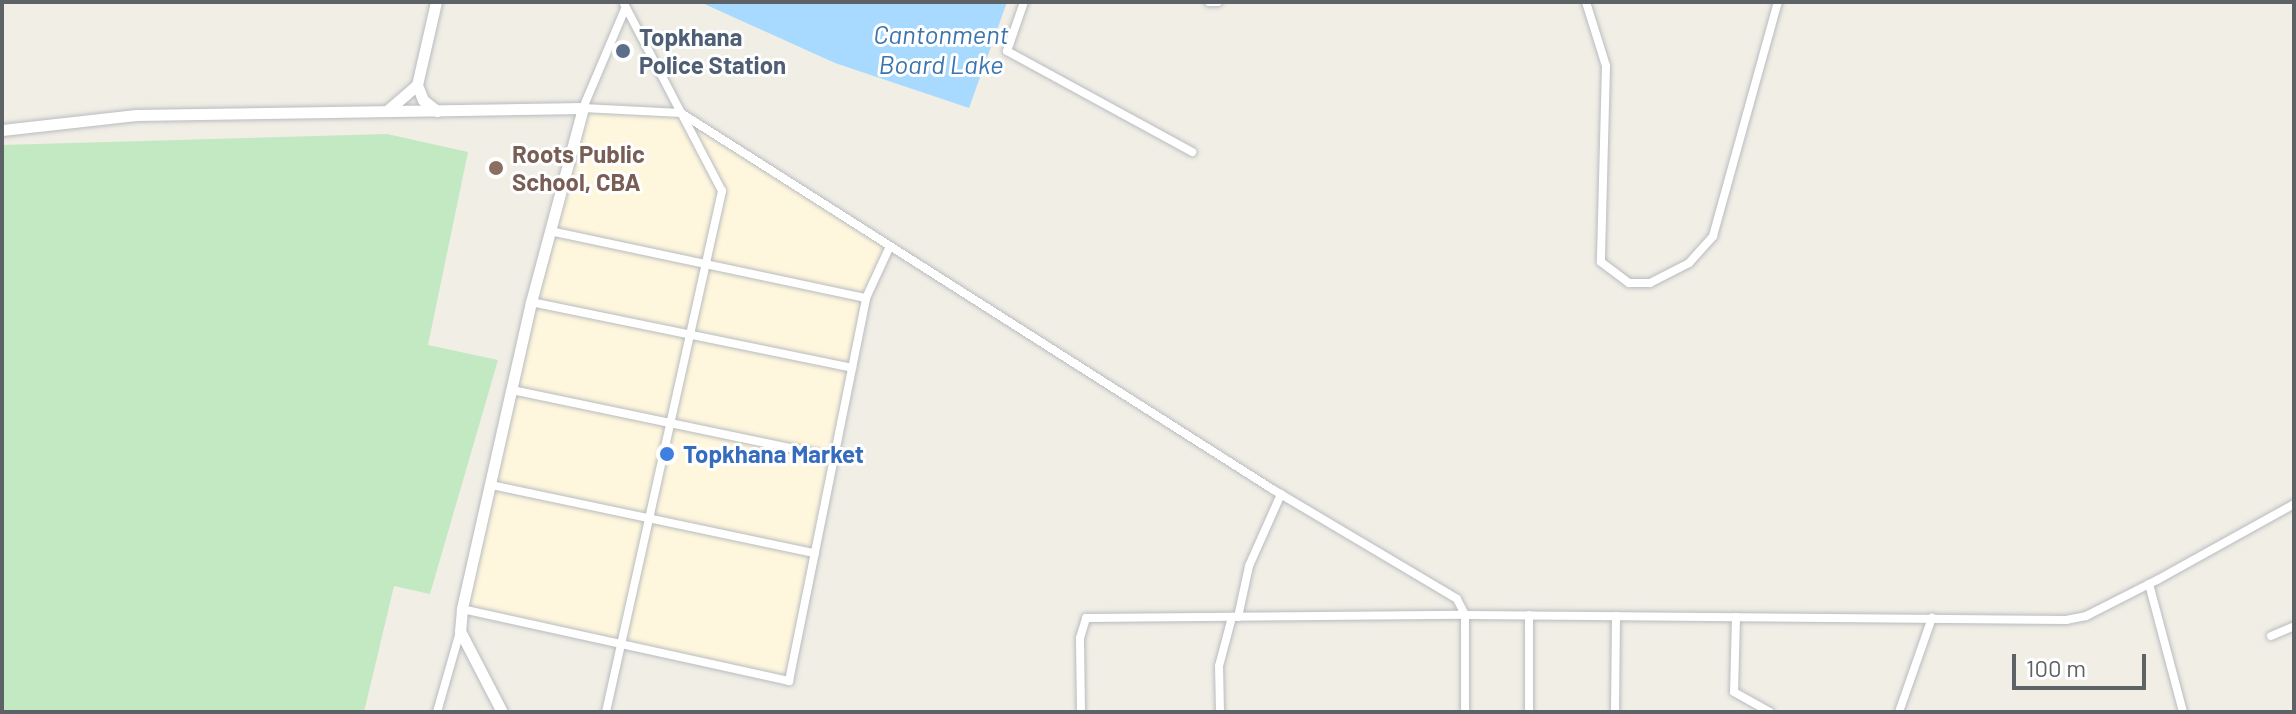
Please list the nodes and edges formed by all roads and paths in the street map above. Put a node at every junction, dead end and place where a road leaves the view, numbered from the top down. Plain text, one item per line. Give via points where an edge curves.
1 (436, 2) edge
2 (1024, 2) edge
3 (1209, 2) edge
4 (1218, 2) edge
5 (1586, 2) edge
6 (1778, 2) edge
7 (624, 6) edge
8 (417, 85) junction
9 (583, 108) junction
10 (438, 111) junction
11 (384, 112) junction
12 (681, 113) junction
13 (2, 130) edge
14 (1192, 152) dead end
15 (550, 231) junction
16 (890, 246) junction
17 (709, 261) junction
18 (866, 298) junction
19 (531, 302) junction
20 (691, 335) junction
21 (852, 368) junction
22 (512, 390) junction
23 (671, 423) junction
24 (834, 457) junction
25 (491, 485) junction
26 (1281, 494) junction
27 (2294, 504) edge
28 (650, 517) junction
29 (815, 553) junction
30 (2149, 584) junction
31 (462, 609) junction
32 (1465, 615) junction
33 (1529, 615) junction
34 (1616, 616) junction
35 (1235, 617) junction
36 (1736, 617) junction
37 (1932, 618) junction
38 (2294, 626) edge
39 (460, 631) junction
40 (2271, 636) dead end
41 (621, 644) junction
42 (437, 712) edge
43 (502, 712) edge
44 (606, 712) edge
45 (1081, 712) edge
46 (1220, 712) edge
47 (1465, 712) edge
48 (1529, 712) edge
49 (1615, 712) edge
50 (1770, 712) edge
51 (1899, 712) edge
52 (2183, 712) edge

1 - 8 street
2 - 14 street via 1007,51
3 - 4 street
5 - 6 street via 1606,66 1601,262 1629,283 1650,283 1689,263 1713,236
7 - 9 street
7 - 12 street
8 - 10 street via 423,100
8 - 11 street
9 - 10 street
9 - 12 street
9 - 15 street
10 - 11 street
11 - 13 street via 136,115
12 - 16 street
12 - 17 street via 722,191
15 - 17 street
15 - 19 street
16 - 18 street
16 - 26 street
17 - 18 street
17 - 20 street
18 - 21 street
19 - 20 street
19 - 22 street
20 - 21 street
20 - 23 street
21 - 24 street
22 - 23 street
22 - 25 street
23 - 24 street
23 - 28 street
24 - 29 street
25 - 28 street
25 - 31 street
26 - 32 street via 1457,599
26 - 35 street via 1249,566
27 - 30 street
28 - 29 street
28 - 41 street
29 - 41 street via 789,681
30 - 37 street via 2086,616 2066,620
30 - 52 street
31 - 39 street
31 - 41 street
32 - 33 street
32 - 35 street
32 - 47 street
33 - 34 street
33 - 48 street
34 - 36 street
34 - 49 street
35 - 45 street via 1086,618 1080,638
35 - 46 street via 1219,666
36 - 37 street
36 - 50 street via 1734,692
37 - 51 street
38 - 40 street
39 - 42 street
39 - 43 street
41 - 44 street

